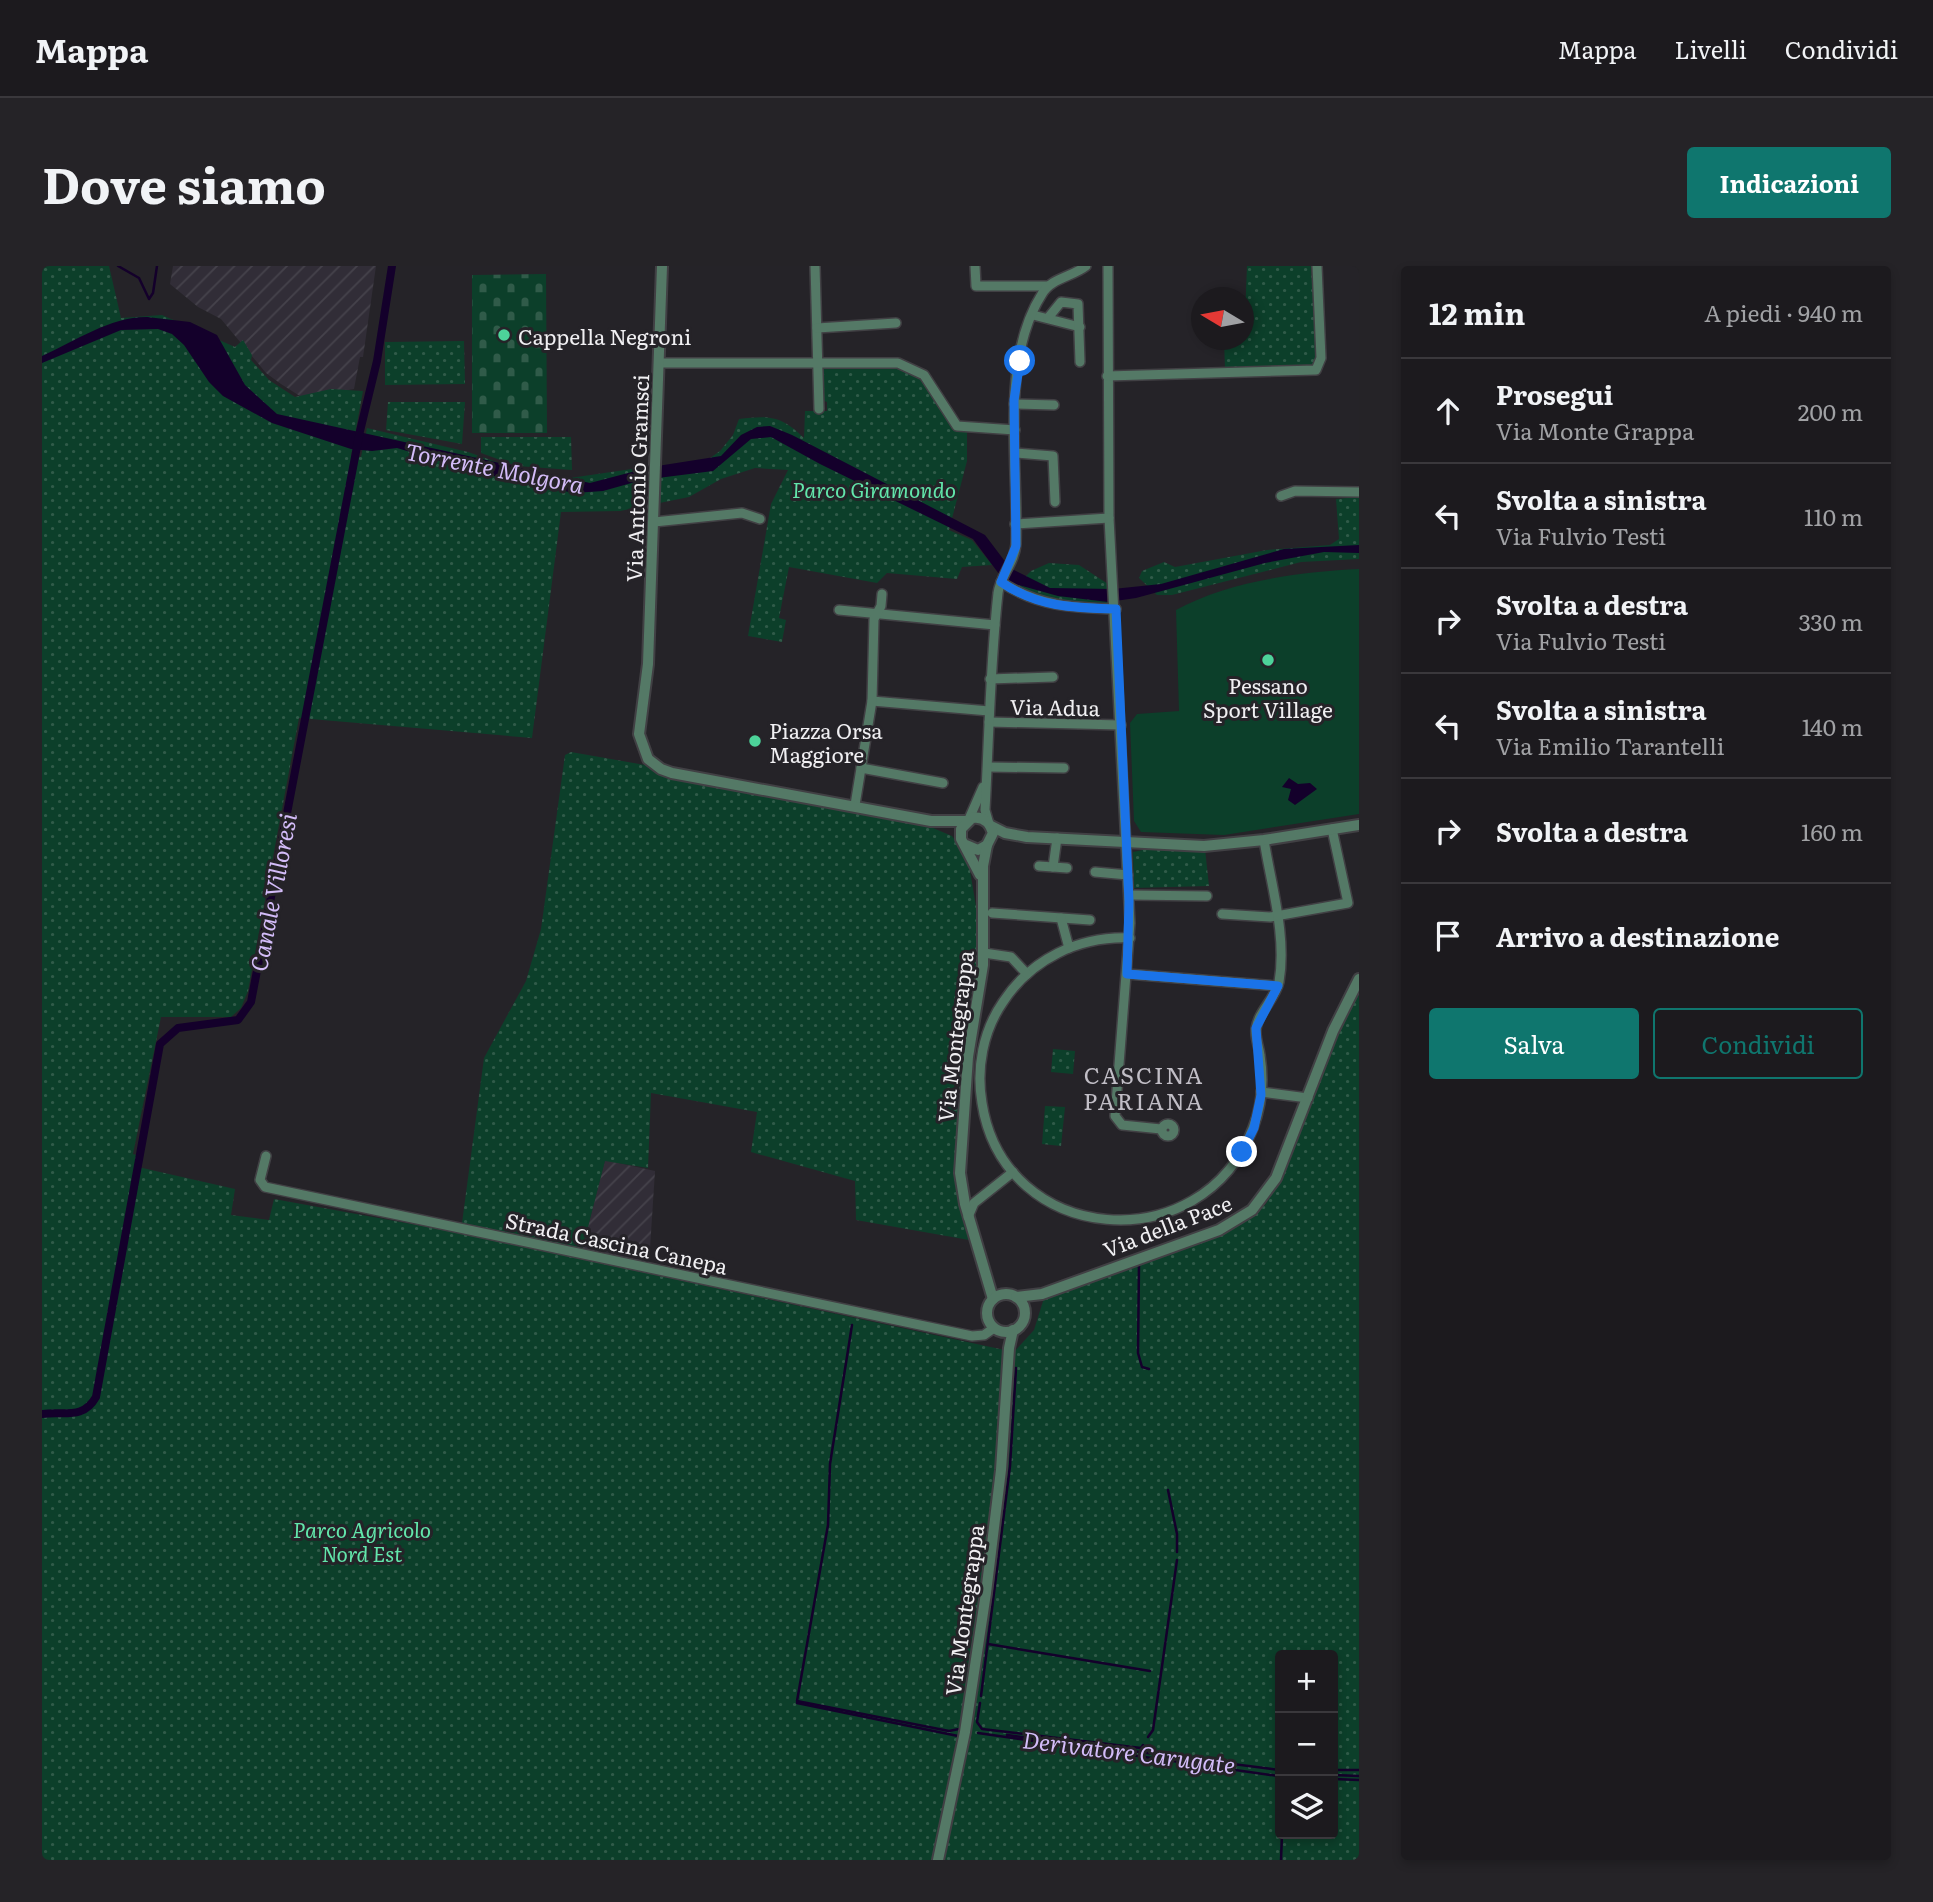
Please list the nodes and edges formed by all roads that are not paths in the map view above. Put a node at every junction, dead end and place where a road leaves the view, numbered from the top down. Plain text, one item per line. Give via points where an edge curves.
1 (662, 266) edge
2 (815, 266) edge
3 (975, 266) edge
4 (1086, 266) edge
5 (1108, 266) edge
6 (1317, 266) edge
7 (1048, 286) junction
8 (1033, 315) junction
9 (1048, 318) junction
10 (896, 323) dead end
11 (1080, 327) junction
12 (817, 328) junction
13 (818, 362) junction
14 (1080, 362) dead end
15 (660, 363) junction
16 (1107, 376) junction
17 (1014, 404) junction
18 (1054, 405) dead end
19 (819, 409) dead end
20 (1015, 430) junction
21 (1015, 453) junction
22 (1359, 492) edge
23 (1281, 496) dead end
24 (1055, 502) dead end
25 (1109, 518) junction
26 (760, 519) dead end
27 (654, 522) junction
28 (1015, 524) junction
29 (1001, 582) junction
30 (882, 594) dead end
31 (1115, 607) junction
32 (839, 610) dead end
33 (875, 615) junction
34 (995, 625) junction
35 (1053, 677) dead end
36 (990, 679) junction
37 (872, 701) junction
38 (989, 711) junction
39 (989, 722) junction
40 (1121, 725) junction
41 (861, 768) junction
42 (1064, 768) dead end
43 (988, 772) junction
44 (943, 783) dead end
45 (855, 805) junction
46 (967, 820) junction
47 (931, 821) junction
48 (990, 825) junction
49 (1359, 825) edge
50 (1332, 829) junction
51 (1027, 837) junction
52 (1057, 838) junction
53 (1264, 840) junction
54 (963, 841) junction
55 (1126, 842) junction
56 (989, 844) junction
57 (1039, 866) dead end
58 (1054, 867) junction
59 (1067, 868) dead end
60 (1095, 872) dead end
61 (1128, 874) junction
62 (984, 888) junction
63 (1129, 895) junction
64 (1207, 896) dead end
65 (992, 912) dead end
66 (1222, 914) dead end
67 (1276, 916) junction
68 (1061, 918) junction
69 (1090, 920) dead end
70 (1130, 938) junction
71 (1069, 948) junction
72 (984, 953) junction
73 (1027, 974) junction
74 (1127, 974) junction
75 (1359, 979) edge
76 (1278, 986) junction
77 (1261, 1092) junction
78 (1308, 1098) junction
79 (1161, 1129) dead end
80 (266, 1156) dead end
81 (1013, 1172) junction
82 (968, 1217) junction
83 (985, 1269) junction
84 (1055, 1289) junction
85 (1012, 1296) junction
86 (993, 1299) junction
87 (1024, 1319) junction
88 (996, 1329) junction
89 (1013, 1330) junction
90 (1007, 1363) junction
91 (938, 1860) edge

1 - 15 street, Via Antonio Gramsci
2 - 12 street
3 - 7 street via 976,286
4 - 7 street
5 - 16 street
6 - 16 street via 1321,360 1317,370
7 - 8 street
8 - 9 street
8 - 17 street via 1018,368
9 - 11 street
9 - 11 street via 1060,303 1075,301
10 - 12 street
11 - 14 street
12 - 13 street
13 - 15 street
13 - 19 street
13 - 20 street via 908,366 927,379 957,426
15 - 27 street, Via Antonio Gramsci
16 - 25 street
17 - 18 street
17 - 20 street
20 - 21 street
21 - 24 street via 1053,456
21 - 28 street
22 - 23 street via 1294,491
25 - 28 street
25 - 31 street
26 - 27 street via 742,513
27 - 45 street, Via Antonio Gramsci via 648,682 639,734 646,757 668,772
28 - 29 street via 1015,549
29 - 31 street via 1019,594 1067,608
29 - 34 street
30 - 33 street
31 - 40 street
32 - 33 street
33 - 34 street
33 - 37 street
34 - 36 street
35 - 36 street
36 - 38 street
37 - 38 street
37 - 41 street
38 - 39 street
39 - 40 street, Via Adua
39 - 43 street
40 - 55 street
41 - 44 street
41 - 45 street
42 - 43 street
43 - 46 street
43 - 48 street via 985,810
45 - 47 street
46 - 47 street
46 - 48 street via 981,818
46 - 54 street via 961,829
47 - 54 street
48 - 51 street
48 - 56 street
49 - 50 street
50 - 53 street
50 - 67 street via 1348,903
51 - 52 street
51 - 56 street
52 - 55 street
52 - 58 street
53 - 55 street via 1184,846
53 - 67 street
54 - 56 street via 978,850
54 - 62 street, Via Montegrappa
55 - 61 street
56 - 62 street, Via Montegrappa
57 - 58 street
58 - 59 street
60 - 61 street
61 - 63 street
62 - 72 street, Via Montegrappa
63 - 64 street
63 - 70 street
65 - 68 street
66 - 67 street
67 - 76 street via 1282,950
68 - 69 street
68 - 71 street
70 - 71 street via 1095,940
70 - 74 street
71 - 73 street
72 - 73 street via 1010,957
72 - 82 street, Via Montegrappa via 964,1110 960,1177
73 - 81 street via 996,1012 980,1067 985,1120
74 - 76 street
74 - 79 street via 1115,1116 1122,1125
75 - 78 street, Via della Pace
76 - 77 street via 1256,1028
77 - 78 street
77 - 81 street via 1254,1128 1232,1167 1201,1196 1166,1214 1127,1221 1083,1216 1043,1198
78 - 84 street, Via della Pace via 1276,1178 1248,1214 1219,1230
80 - 88 street, Strada Cascina Canepa via 260,1180 265,1187 972,1336
81 - 82 street via 974,1203
82 - 83 street, Via Montegrappa
83 - 85 street, Via Montegrappa
83 - 86 street, Via Montegrappa
84 - 85 street, Via della Pace via 1034,1296
84 - 87 street, Via della Pace
85 - 86 street
85 - 87 street via 1024,1307
86 - 88 street via 987,1314
87 - 89 street
88 - 89 street
88 - 90 street, Via Montegrappa
89 - 90 street, Via Montegrappa
90 - 91 street, Via Montegrappa via 1001,1470 986,1592 965,1732

